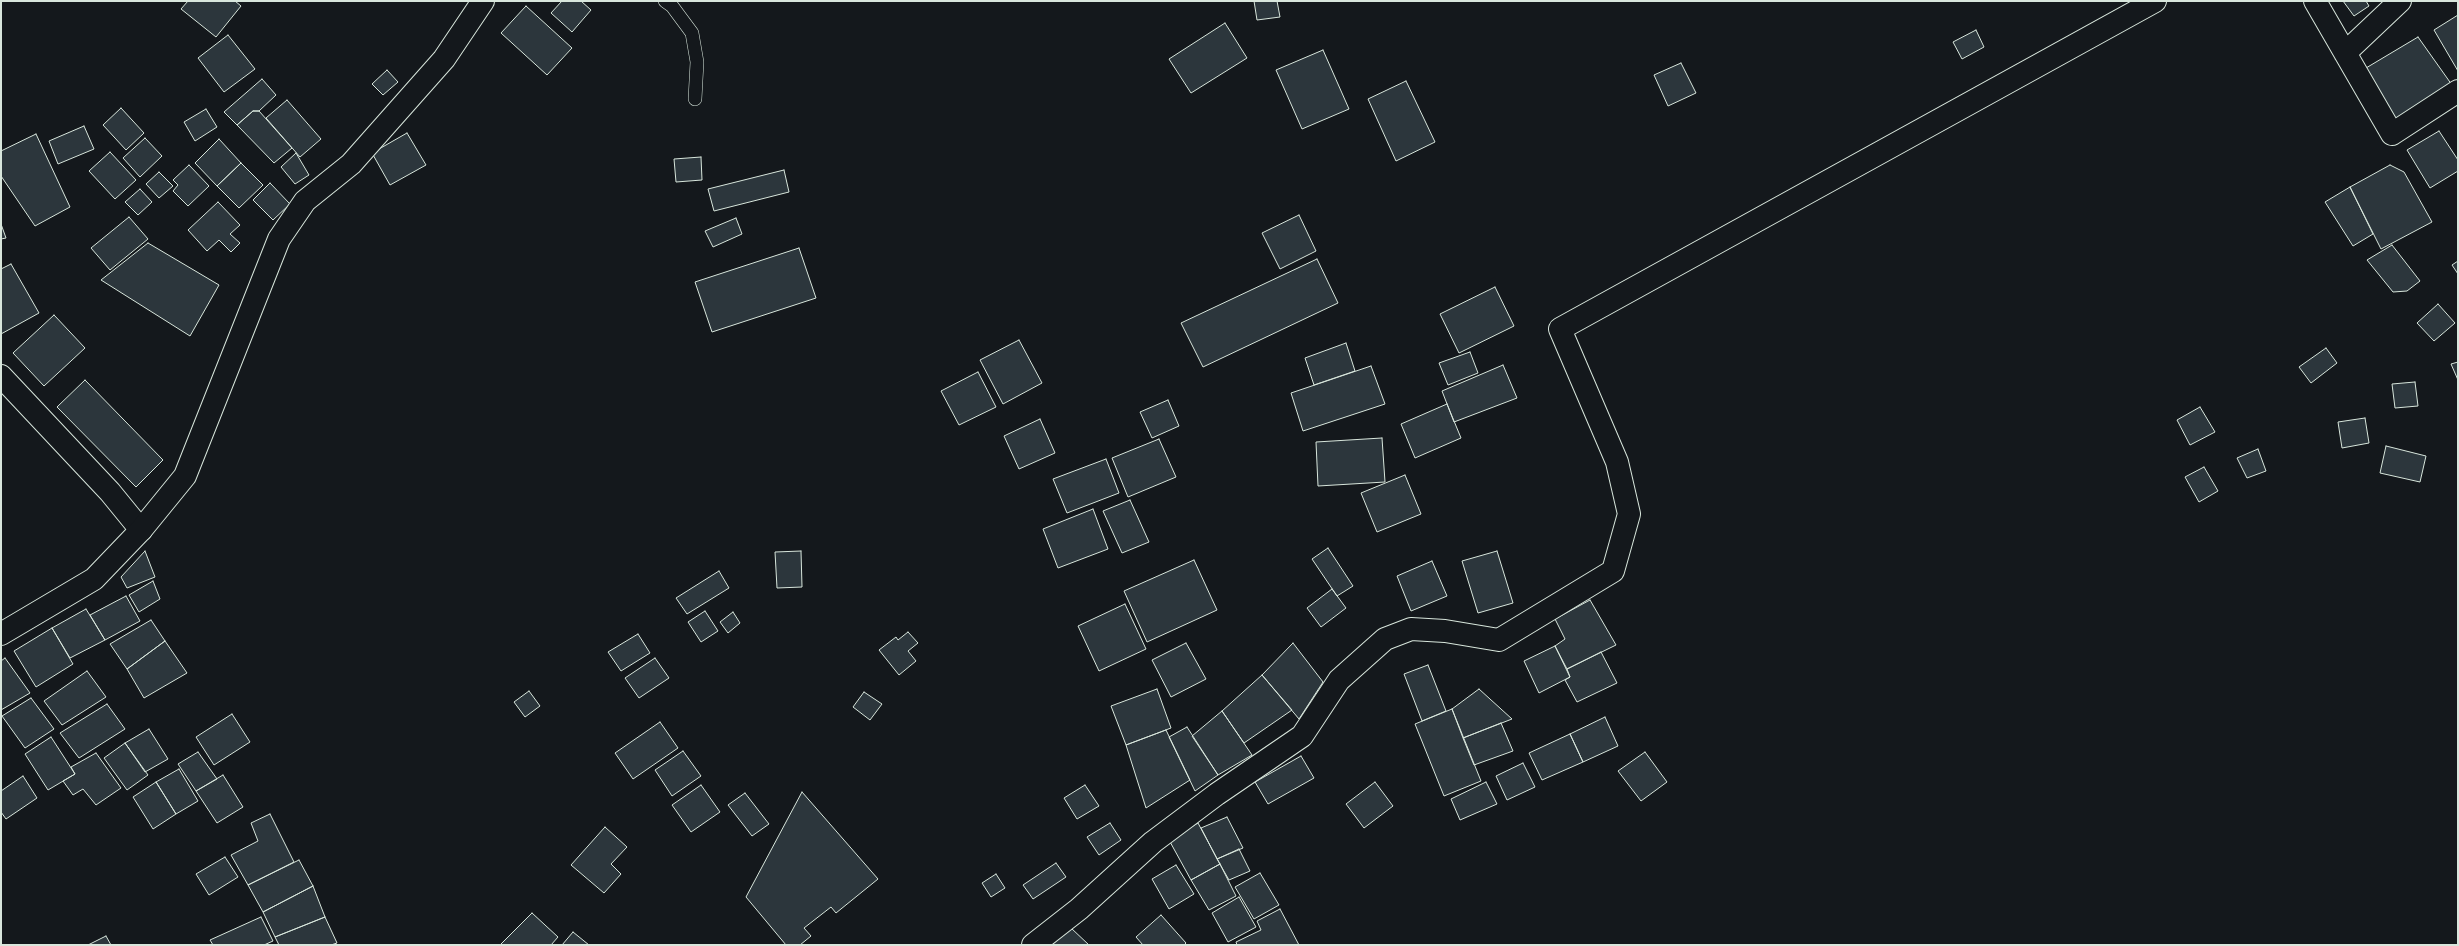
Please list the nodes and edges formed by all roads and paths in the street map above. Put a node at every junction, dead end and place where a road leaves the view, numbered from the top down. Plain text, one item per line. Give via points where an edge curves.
1 (483, 1) edge
2 (666, 1) edge
3 (2155, 1) edge
4 (2315, 1) edge
5 (2400, 1) edge
6 (2345, 53) junction
7 (2458, 91) edge
8 (695, 99) dead end
9 (1, 376) edge
10 (141, 530) junction
11 (1, 634) edge
12 (1033, 945) edge

1 - 10 street via 444,59 351,164 304,201 279,238 185,476
2 - 8 lane via 692,33 697,62
3 - 12 street via 1560,329 1616,462 1629,514 1613,571 1499,640 1445,631 1411,629 1384,639 1339,680 1302,736 1152,842 1079,909
4 - 6 street
5 - 6 street
6 - 7 street via 2392,134
9 - 10 street via 110,492
10 - 11 street via 94,579

